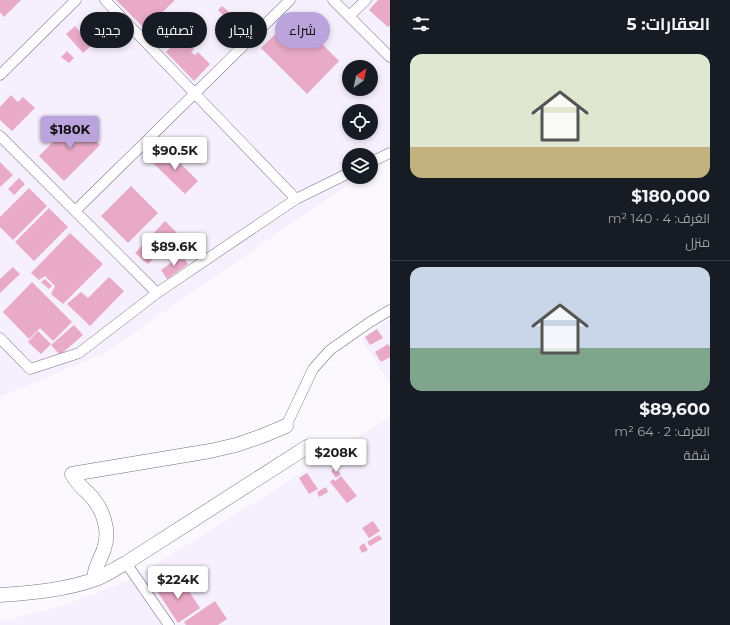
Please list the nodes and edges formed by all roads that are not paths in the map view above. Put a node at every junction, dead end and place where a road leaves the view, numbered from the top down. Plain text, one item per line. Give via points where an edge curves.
1 (76, 0) edge
2 (105, 0) edge
3 (290, 0) edge
4 (333, 0) edge
5 (366, 0) edge
6 (349, 16) junction
7 (390, 57) edge
8 (0, 75) edge
9 (195, 94) junction
10 (0, 136) edge
11 (390, 153) edge
12 (378, 159) edge
13 (342, 176) edge
14 (296, 199) junction
15 (74, 211) junction
16 (157, 293) junction
17 (390, 310) edge
18 (0, 338) edge
19 (286, 426) joint
20 (307, 447) dead end
21 (126, 563) junction
22 (95, 579) junction
23 (0, 594) edge
24 (169, 625) edge

1 - 8 street
2 - 9 street
3 - 9 street
4 - 6 street
5 - 6 street
6 - 7 street
9 - 14 street
9 - 15 street
10 - 15 street
11 - 12 street
13 - 14 street
14 - 16 street
15 - 16 street
16 - 18 street via 79,353 30,369
17 - 19 street via 330,350 313,368
19 - 22 main road via 236,445 210,451 72,474 75,481 99,506 104,519 106,540 96,567
20 - 21 main road
21 - 22 main road
21 - 24 street
22 - 23 main road via 38,592

